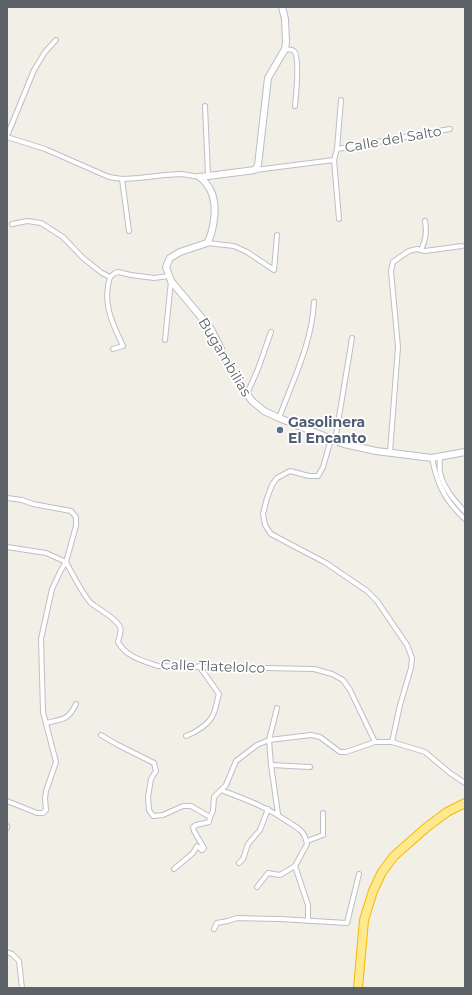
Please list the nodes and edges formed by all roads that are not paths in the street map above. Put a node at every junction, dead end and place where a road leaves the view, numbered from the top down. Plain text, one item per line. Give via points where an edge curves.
1 (282, 7) edge
2 (56, 40) dead end
3 (285, 49) junction
4 (341, 100) dead end
5 (205, 106) dead end
6 (295, 106) dead end
7 (450, 129) dead end
8 (7, 137) edge
9 (336, 149) junction
10 (334, 160) junction
11 (256, 170) junction
12 (208, 175) junction
13 (200, 177) junction
14 (122, 179) junction
15 (339, 219) dead end
16 (425, 221) dead end
17 (12, 224) dead end
18 (129, 231) dead end
19 (277, 235) dead end
20 (207, 243) junction
21 (462, 246) dead end
22 (421, 250) junction
23 (110, 277) junction
24 (170, 278) junction
25 (314, 302) dead end
26 (271, 332) dead end
27 (352, 338) dead end
28 (165, 340) dead end
29 (113, 349) dead end
30 (247, 394) junction
31 (279, 418) junction
32 (333, 440) junction
33 (390, 452) junction
34 (465, 452) edge
35 (440, 456) junction
36 (432, 458) junction
37 (7, 498) edge
38 (465, 512) edge
39 (465, 519) edge
40 (7, 547) edge
41 (66, 562) junction
42 (199, 666) junction
43 (76, 704) dead end
44 (277, 708) dead end
45 (46, 723) junction
46 (101, 735) dead end
47 (186, 736) dead end
48 (269, 740) junction
49 (375, 742) junction
50 (392, 742) junction
51 (271, 765) junction
52 (310, 767) dead end
53 (465, 783) edge
54 (222, 790) junction
55 (7, 801) edge
56 (465, 803) edge
57 (268, 809) junction
58 (323, 813) dead end
59 (278, 814) junction
60 (210, 818) junction
61 (307, 841) junction
62 (239, 863) dead end
63 (295, 866) junction
64 (174, 869) dead end
65 (359, 874) dead end
66 (257, 887) dead end
67 (308, 921) junction
68 (214, 929) dead end
69 (7, 952) edge
70 (22, 988) edge
71 (358, 988) edge

1 - 3 main road via 285,19
2 - 8 street via 34,70
3 - 6 street via 295,52 298,62
3 - 11 main road via 268,78 260,158
4 - 9 street
5 - 12 street
7 - 9 street, Calle del Salto
8 - 14 street via 46,149 109,177
9 - 10 street
10 - 11 street
10 - 15 street
11 - 12 main road
12 - 13 main road
13 - 14 street via 182,174
13 - 20 main road via 205,181 214,201 214,224
14 - 18 street
16 - 22 street via 427,232
17 - 23 street via 27,221 41,223 63,237 83,258
19 - 20 street via 274,270 234,246
20 - 24 main road, Bugambilias via 170,258 166,267
21 - 22 street
22 - 33 street via 409,251 400,257 393,262 391,271 398,347
23 - 24 street via 118,272
23 - 29 street via 107,287 110,317 123,346
24 - 28 street
24 - 30 main road, Bugambilias via 211,329
25 - 31 street via 307,346
26 - 30 street
27 - 32 street
30 - 31 main road, Bugambilias via 264,411
31 - 32 main road, Bugambilias
32 - 33 main road, Bugambilias
32 - 50 street via 318,476 290,471 276,478 263,514 265,525 271,534 326,564 367,592 407,645 412,658 411,668
33 - 36 main road, Bugambilias
34 - 35 main road, Bugambilias
35 - 36 main road, Bugambilias
35 - 38 street via 440,473 446,488
36 - 39 street via 441,491
37 - 41 street via 71,511 76,517 76,526
40 - 41 street via 46,553
41 - 42 street, Calle Tlatelolco via 90,602 120,627 118,642 122,648 137,659 158,666
41 - 45 street via 52,588 42,639 43,712
42 - 47 street via 219,694 210,719 197,731
42 - 49 street, Calle Tlatelolco via 314,669 332,674 343,680 350,690
43 - 45 street via 72,713 65,719
44 - 48 street
45 - 55 street via 56,762 46,791 46,810 37,813
46 - 60 street via 154,763 156,771 151,779 148,797 149,810 153,816 163,815 183,806 191,806
48 - 49 street via 311,735 320,737 340,752
48 - 51 street
48 - 54 street via 257,745 236,761
49 - 50 street
50 - 53 street via 425,752
51 - 52 street
51 - 59 street
54 - 57 street
54 - 60 street via 214,797
56 - 71 highway via 427,826 394,856 382,872 364,920
57 - 59 street
57 - 62 street via 260,830 248,844
58 - 61 street via 323,835
59 - 61 street via 301,830
60 - 64 street via 209,822 193,827 204,848 202,850 197,846 193,853
61 - 63 street
63 - 66 street via 280,875 268,873
63 - 67 street via 308,905
65 - 67 street via 347,923
67 - 68 street via 237,918 217,923
69 - 70 street via 19,961

